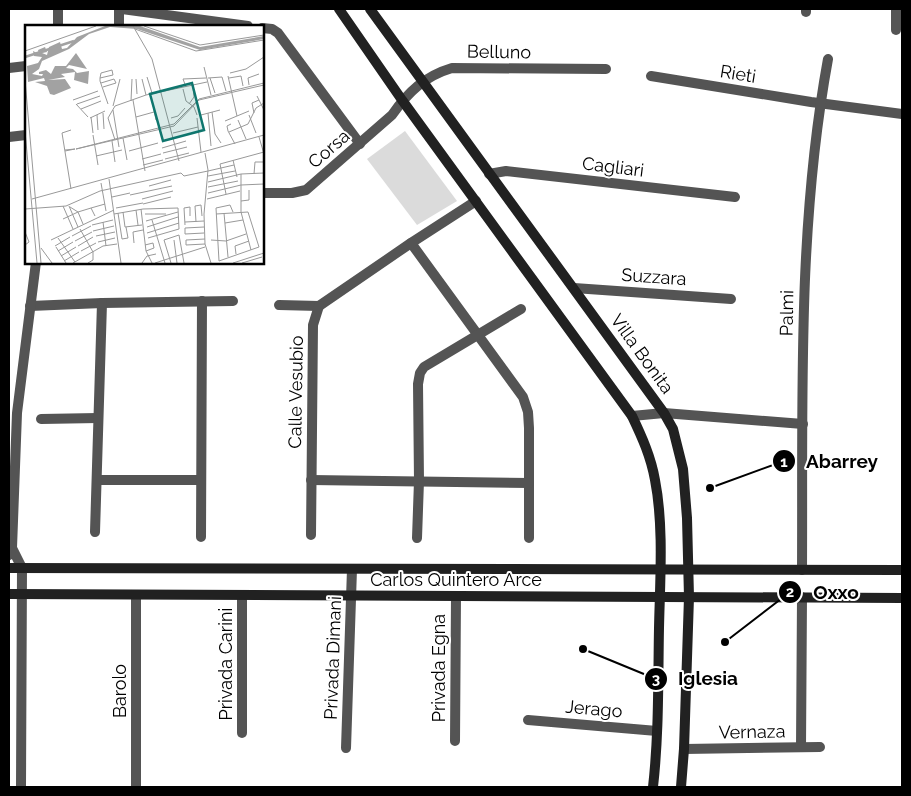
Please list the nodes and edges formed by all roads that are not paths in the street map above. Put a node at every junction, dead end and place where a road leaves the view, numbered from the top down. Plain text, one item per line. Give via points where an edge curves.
1 (58, 9) edge
2 (118, 9) edge
3 (122, 9) edge
4 (339, 9) edge
5 (370, 9) edge
6 (896, 9) edge
7 (58, 25) edge
8 (118, 25) edge
9 (228, 25) edge
10 (264, 28) edge
11 (896, 30) dead end
12 (828, 59) dead end
13 (25, 66) edge
14 (9, 68) edge
15 (606, 70) dead end
16 (651, 76) dead end
17 (423, 81) junction
18 (402, 100) junction
19 (819, 103) junction
20 (902, 114) edge
21 (25, 135) edge
22 (9, 137) edge
23 (360, 144) junction
24 (489, 174) junction
25 (264, 193) edge
26 (735, 197) dead end
27 (476, 201) junction
28 (411, 243) junction
29 (36, 264) edge
30 (574, 288) junction
31 (731, 299) dead end
32 (202, 301) junction
33 (233, 301) dead end
34 (102, 303) junction
35 (279, 305) dead end
36 (30, 306) junction
37 (319, 306) junction
38 (521, 308) dead end
39 (477, 336) junction
40 (664, 413) junction
41 (632, 416) junction
42 (98, 418) junction
43 (41, 419) dead end
44 (803, 424) junction
45 (97, 480) junction
46 (202, 480) junction
47 (311, 480) junction
48 (419, 481) junction
49 (529, 484) junction
50 (95, 532) dead end
51 (311, 535) dead end
52 (202, 537) dead end
53 (417, 538) dead end
54 (529, 538) dead end
55 (11, 551) edge
56 (9, 568) edge
57 (22, 568) junction
58 (352, 569) junction
59 (660, 569) junction
60 (689, 569) junction
61 (802, 570) junction
62 (902, 570) edge
63 (9, 594) edge
64 (22, 594) junction
65 (136, 594) junction
66 (242, 595) junction
67 (351, 595) junction
68 (456, 596) junction
69 (660, 597) junction
70 (689, 597) junction
71 (802, 597) junction
72 (902, 598) edge
73 (528, 720) dead end
74 (657, 731) junction
75 (242, 734) dead end
76 (454, 741) dead end
77 (801, 747) junction
78 (820, 747) dead end
79 (346, 748) dead end
80 (684, 749) junction
81 (21, 787) edge
82 (136, 787) edge
83 (653, 787) edge
84 (681, 787) edge

1 - 7 street
2 - 8 street
3 - 9 street
4 - 18 main road
5 - 17 main road, Villa Bonita
6 - 11 street
10 - 23 street via 278,33
12 - 19 street, Palmi
13 - 14 street
15 - 17 street, Belluno via 452,68
16 - 19 street, Rieti
17 - 18 street, Belluno
17 - 24 main road, Villa Bonita
18 - 23 street, Corsa via 392,115
18 - 27 main road
19 - 20 street, Rieti
19 - 44 street, Palmi via 806,237
21 - 22 street
23 - 25 street, Corsa via 306,190
24 - 26 street, Cagliari via 506,171
24 - 30 main road, Villa Bonita
27 - 28 street
27 - 41 main road
28 - 37 street
28 - 39 street
29 - 36 street
30 - 31 street, Suzzara
30 - 40 main road, Villa Bonita
32 - 33 street
32 - 34 street
32 - 46 street
34 - 36 street
34 - 42 street
35 - 37 street
36 - 55 street via 17,413
37 - 47 street, Calle Vesubio via 313,325
38 - 39 street
39 - 48 street via 424,367 420,373
39 - 49 street via 522,397 528,412
40 - 41 street
40 - 44 street
40 - 60 main road, Villa Bonita via 673,429 683,469
41 - 59 main road via 648,451 656,481
42 - 43 street
42 - 45 street
44 - 61 street, Palmi
45 - 46 street
45 - 50 street
46 - 52 street
47 - 48 street
47 - 51 street, Calle Vesubio
48 - 49 street
48 - 53 street
49 - 54 street
55 - 57 street
56 - 57 main road, Carlos Quintero Arce
57 - 58 main road, Carlos Quintero Arce
57 - 64 street
58 - 59 main road, Carlos Quintero Arce
58 - 67 street, Privada Dimani
59 - 60 main road, Carlos Quintero Arce
59 - 69 main road
60 - 61 main road, Carlos Quintero Arce
60 - 70 main road, Villa Bonita
61 - 62 main road, Carlos Quintero Arce
63 - 64 main road, Carlos Quintero Arce
64 - 65 main road, Carlos Quintero Arce
64 - 81 street
65 - 66 main road, Carlos Quintero Arce
65 - 82 street, Barolo
66 - 67 main road, Carlos Quintero Arce
66 - 75 street, Privada Carini
67 - 68 main road, Carlos Quintero Arce
67 - 79 street, Privada Dimani
68 - 69 main road, Carlos Quintero Arce
68 - 76 street, Privada Egna
69 - 70 main road, Carlos Quintero Arce
69 - 74 main road
70 - 71 main road, Carlos Quintero Arce
70 - 80 main road, Villa Bonita
71 - 72 main road, Carlos Quintero Arce
71 - 77 street
73 - 74 street, Jerago
74 - 83 main road
77 - 78 street, Vernaza
77 - 80 street, Vernaza
80 - 84 main road, Villa Bonita

